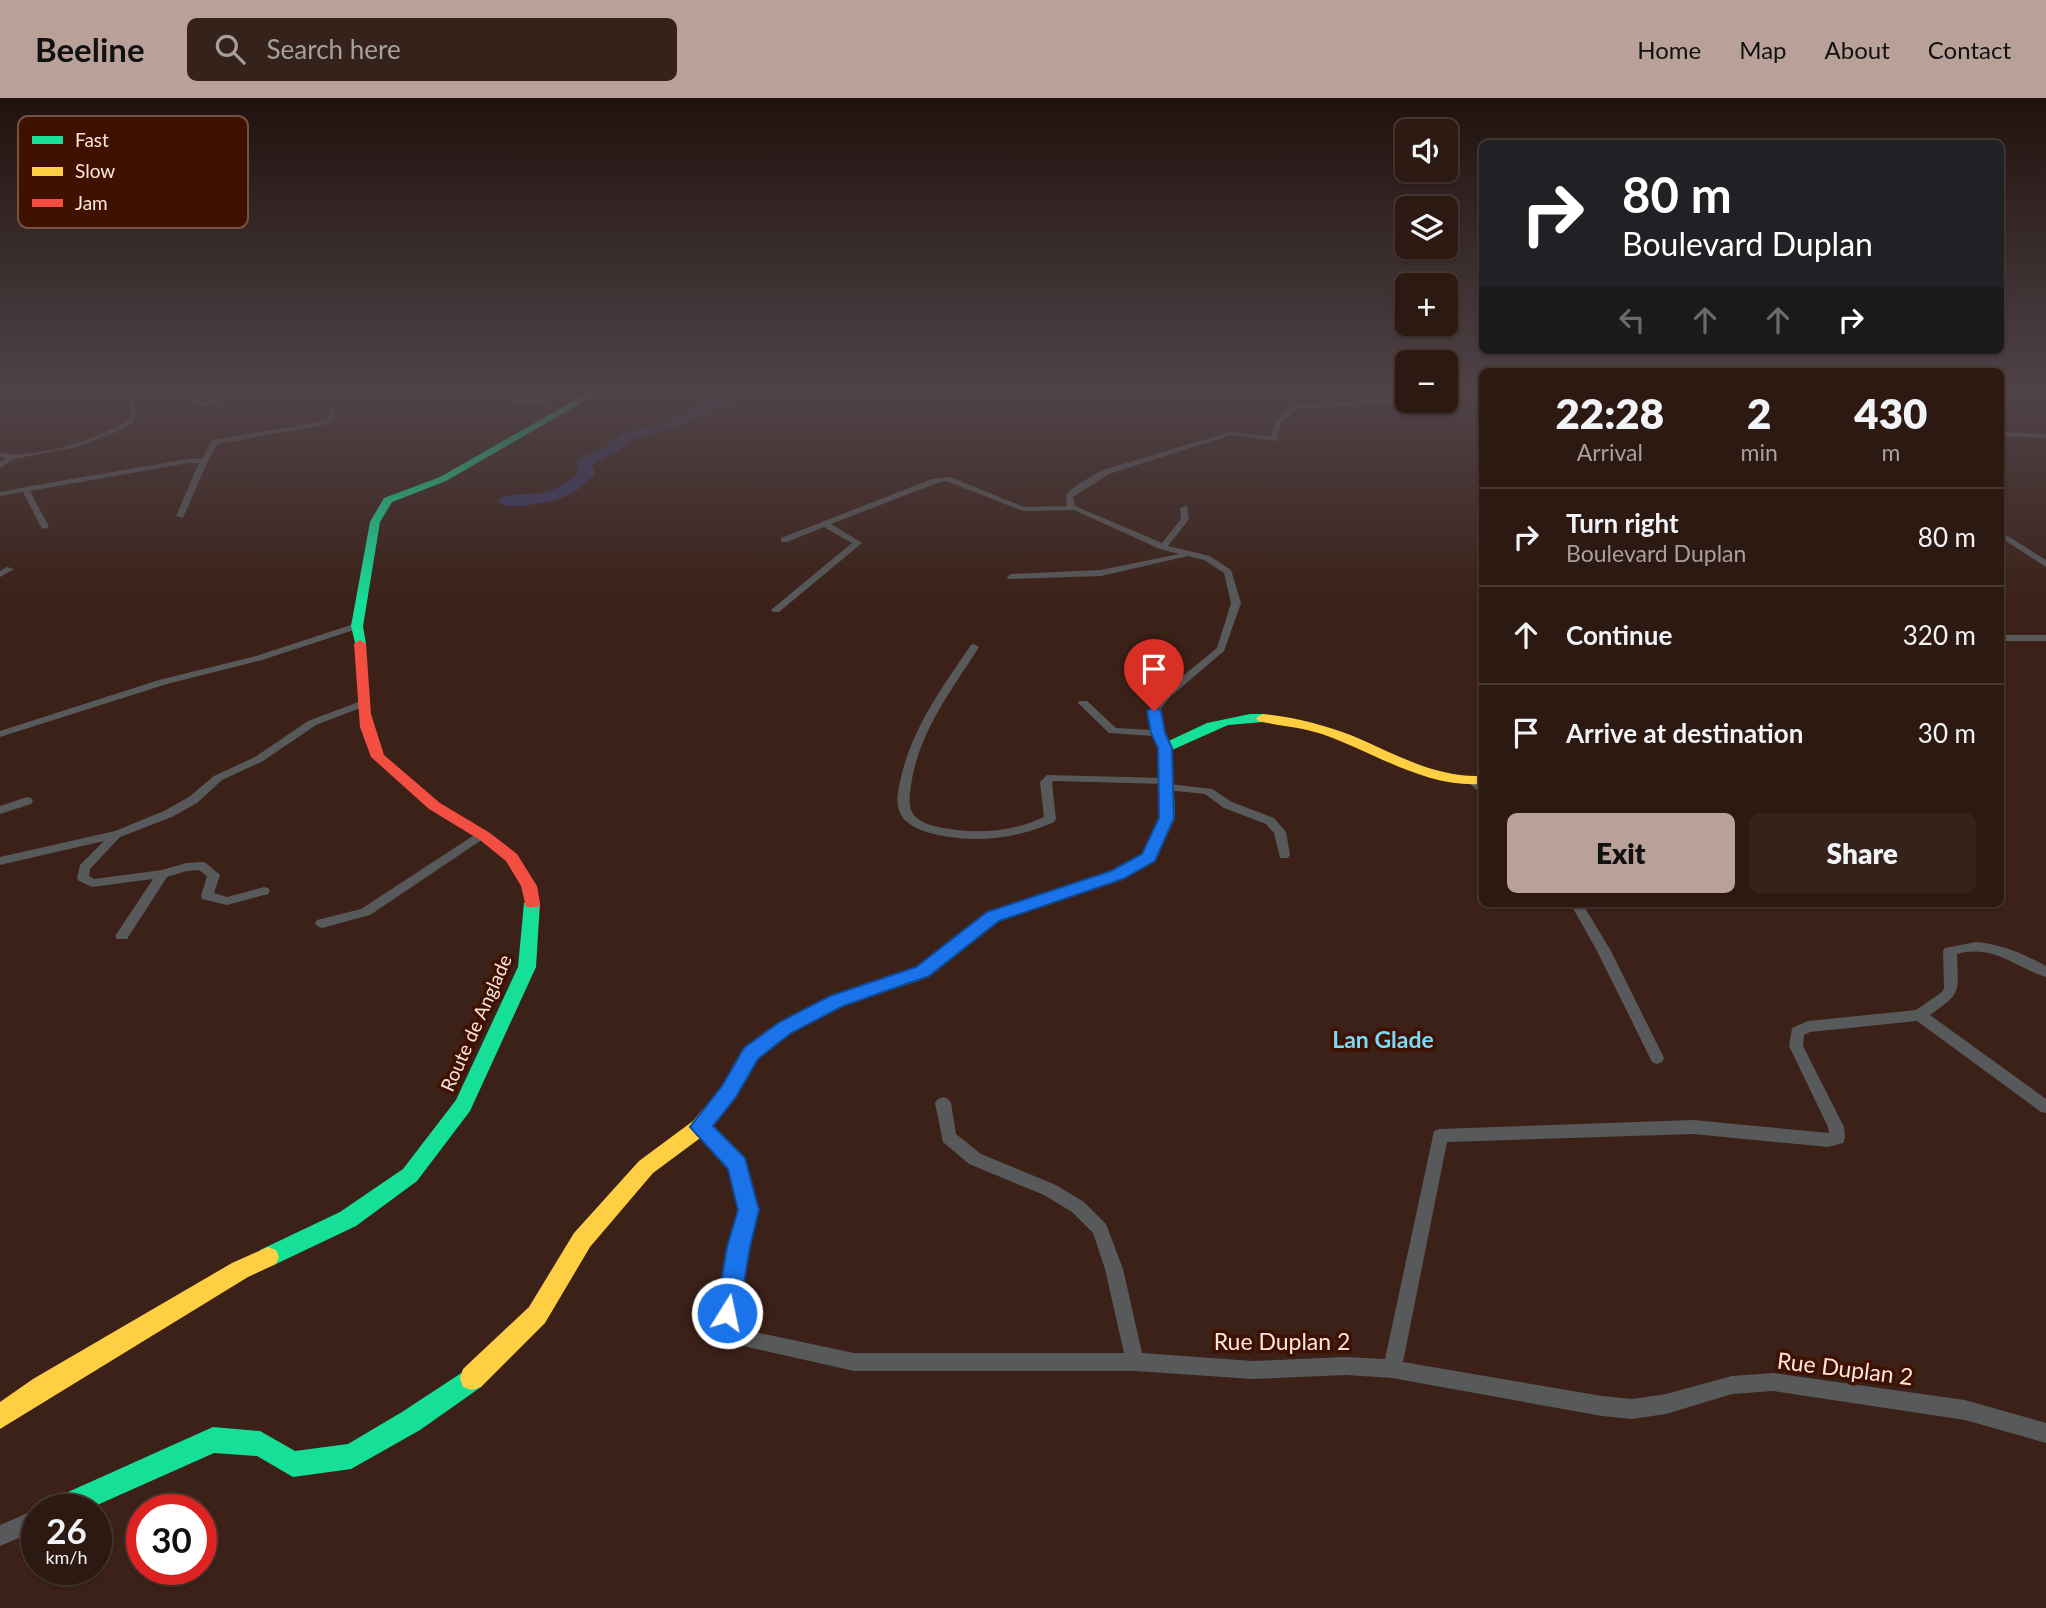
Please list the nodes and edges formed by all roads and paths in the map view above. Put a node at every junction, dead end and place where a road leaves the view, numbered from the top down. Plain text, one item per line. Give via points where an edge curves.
1 (179, 462) edge
2 (203, 462) edge
3 (472, 462) edge
4 (1137, 462) edge
5 (25, 489) junction
6 (0, 494) edge
7 (1071, 508) junction
8 (1184, 508) dead end
9 (180, 516) dead end
10 (825, 524) junction
11 (45, 527) dead end
12 (2004, 536) edge
13 (784, 540) dead end
14 (1163, 547) junction
15 (1189, 554) junction
16 (2046, 564) edge
17 (10, 569) dead end
18 (0, 574) edge
19 (1012, 577) dead end
20 (776, 610) dead end
21 (358, 626) junction
22 (2004, 638) edge
23 (2046, 638) edge
24 (974, 647) dead end
25 (364, 702) junction
26 (1083, 702) dead end
27 (0, 734) edge
28 (1161, 740) junction
29 (1166, 784) junction
30 (1479, 784) edge
31 (27, 801) dead end
32 (0, 810) edge
33 (118, 834) junction
34 (482, 834) junction
35 (1284, 855) dead end
36 (0, 861) edge
37 (163, 874) junction
38 (264, 891) dead end
39 (1578, 907) edge
40 (321, 923) dead end
41 (122, 936) dead end
42 (2046, 972) edge
43 (1919, 1015) junction
44 (1657, 1058) dead end
45 (943, 1103) dead end
46 (2046, 1107) edge
47 (700, 1127) junction
48 (1135, 1362) junction
49 (1392, 1369) junction
50 (0, 1417) edge
51 (2046, 1433) edge
52 (93, 1494) edge
53 (21, 1527) edge
54 (0, 1536) edge

1 - 5 street
2 - 9 street
3 - 21 street, Route de Anglade via 388,500 375,522
4 - 7 street via 1106,472 1073,491
5 - 6 street
5 - 11 street
7 - 10 street via 1023,509 942,479
7 - 14 street
8 - 14 street via 1185,519
10 - 13 street
10 - 20 street via 858,543
12 - 16 street
14 - 15 street
15 - 19 street via 1114,571
15 - 28 street via 1208,558 1227,572 1237,603 1222,649 1166,695 1154,711
17 - 18 street
21 - 25 street, Route de Anglade via 365,667
21 - 27 street
22 - 23 street
24 - 29 street via 919,738 906,781 903,803 907,816 935,830 990,835 1050,819 1046,782 1051,777
25 - 33 street via 312,723 259,759 218,778 193,800
25 - 34 street, Route de Anglade via 364,721 377,756 437,808
26 - 28 street via 1113,731
28 - 29 street
28 - 30 street via 1225,720 1256,717 1307,724 1407,765
29 - 35 street via 1208,791 1228,805 1270,821 1280,832
29 - 47 street via 1167,818 1149,857 1117,875 993,916 923,972 836,1001 785,1028 751,1053 729,1092
31 - 32 street
33 - 36 street
33 - 37 street via 85,868 83,878 92,883
34 - 40 street via 365,912
34 - 50 street, Route de Anglade via 508,853 531,884 533,917 527,967 463,1105 410,1175 348,1219 240,1270
37 - 38 street via 202,866 214,875 207,896 227,901
37 - 41 street
39 - 44 street
42 - 43 street via 2017,956 1984,947 1961,947 1950,951 1947,996
43 - 46 street
43 - 49 street via 1797,1032 1796,1046 1836,1127 1837,1138 1693,1127 1440,1136
45 - 48 street via 948,1137 975,1159 1051,1190 1078,1207 1100,1229
47 - 48 street, Rue Duplan 2 via 737,1165 748,1210 727,1313 745,1339 854,1362
47 - 52 street via 646,1167 582,1240 537,1315 465,1384 411,1421 351,1457 293,1464 260,1444 214,1440
48 - 49 street, Rue Duplan 2 via 1254,1370
49 - 51 street, Rue Duplan 2 via 1632,1409 1732,1385 1773,1382 1965,1410
53 - 54 street

